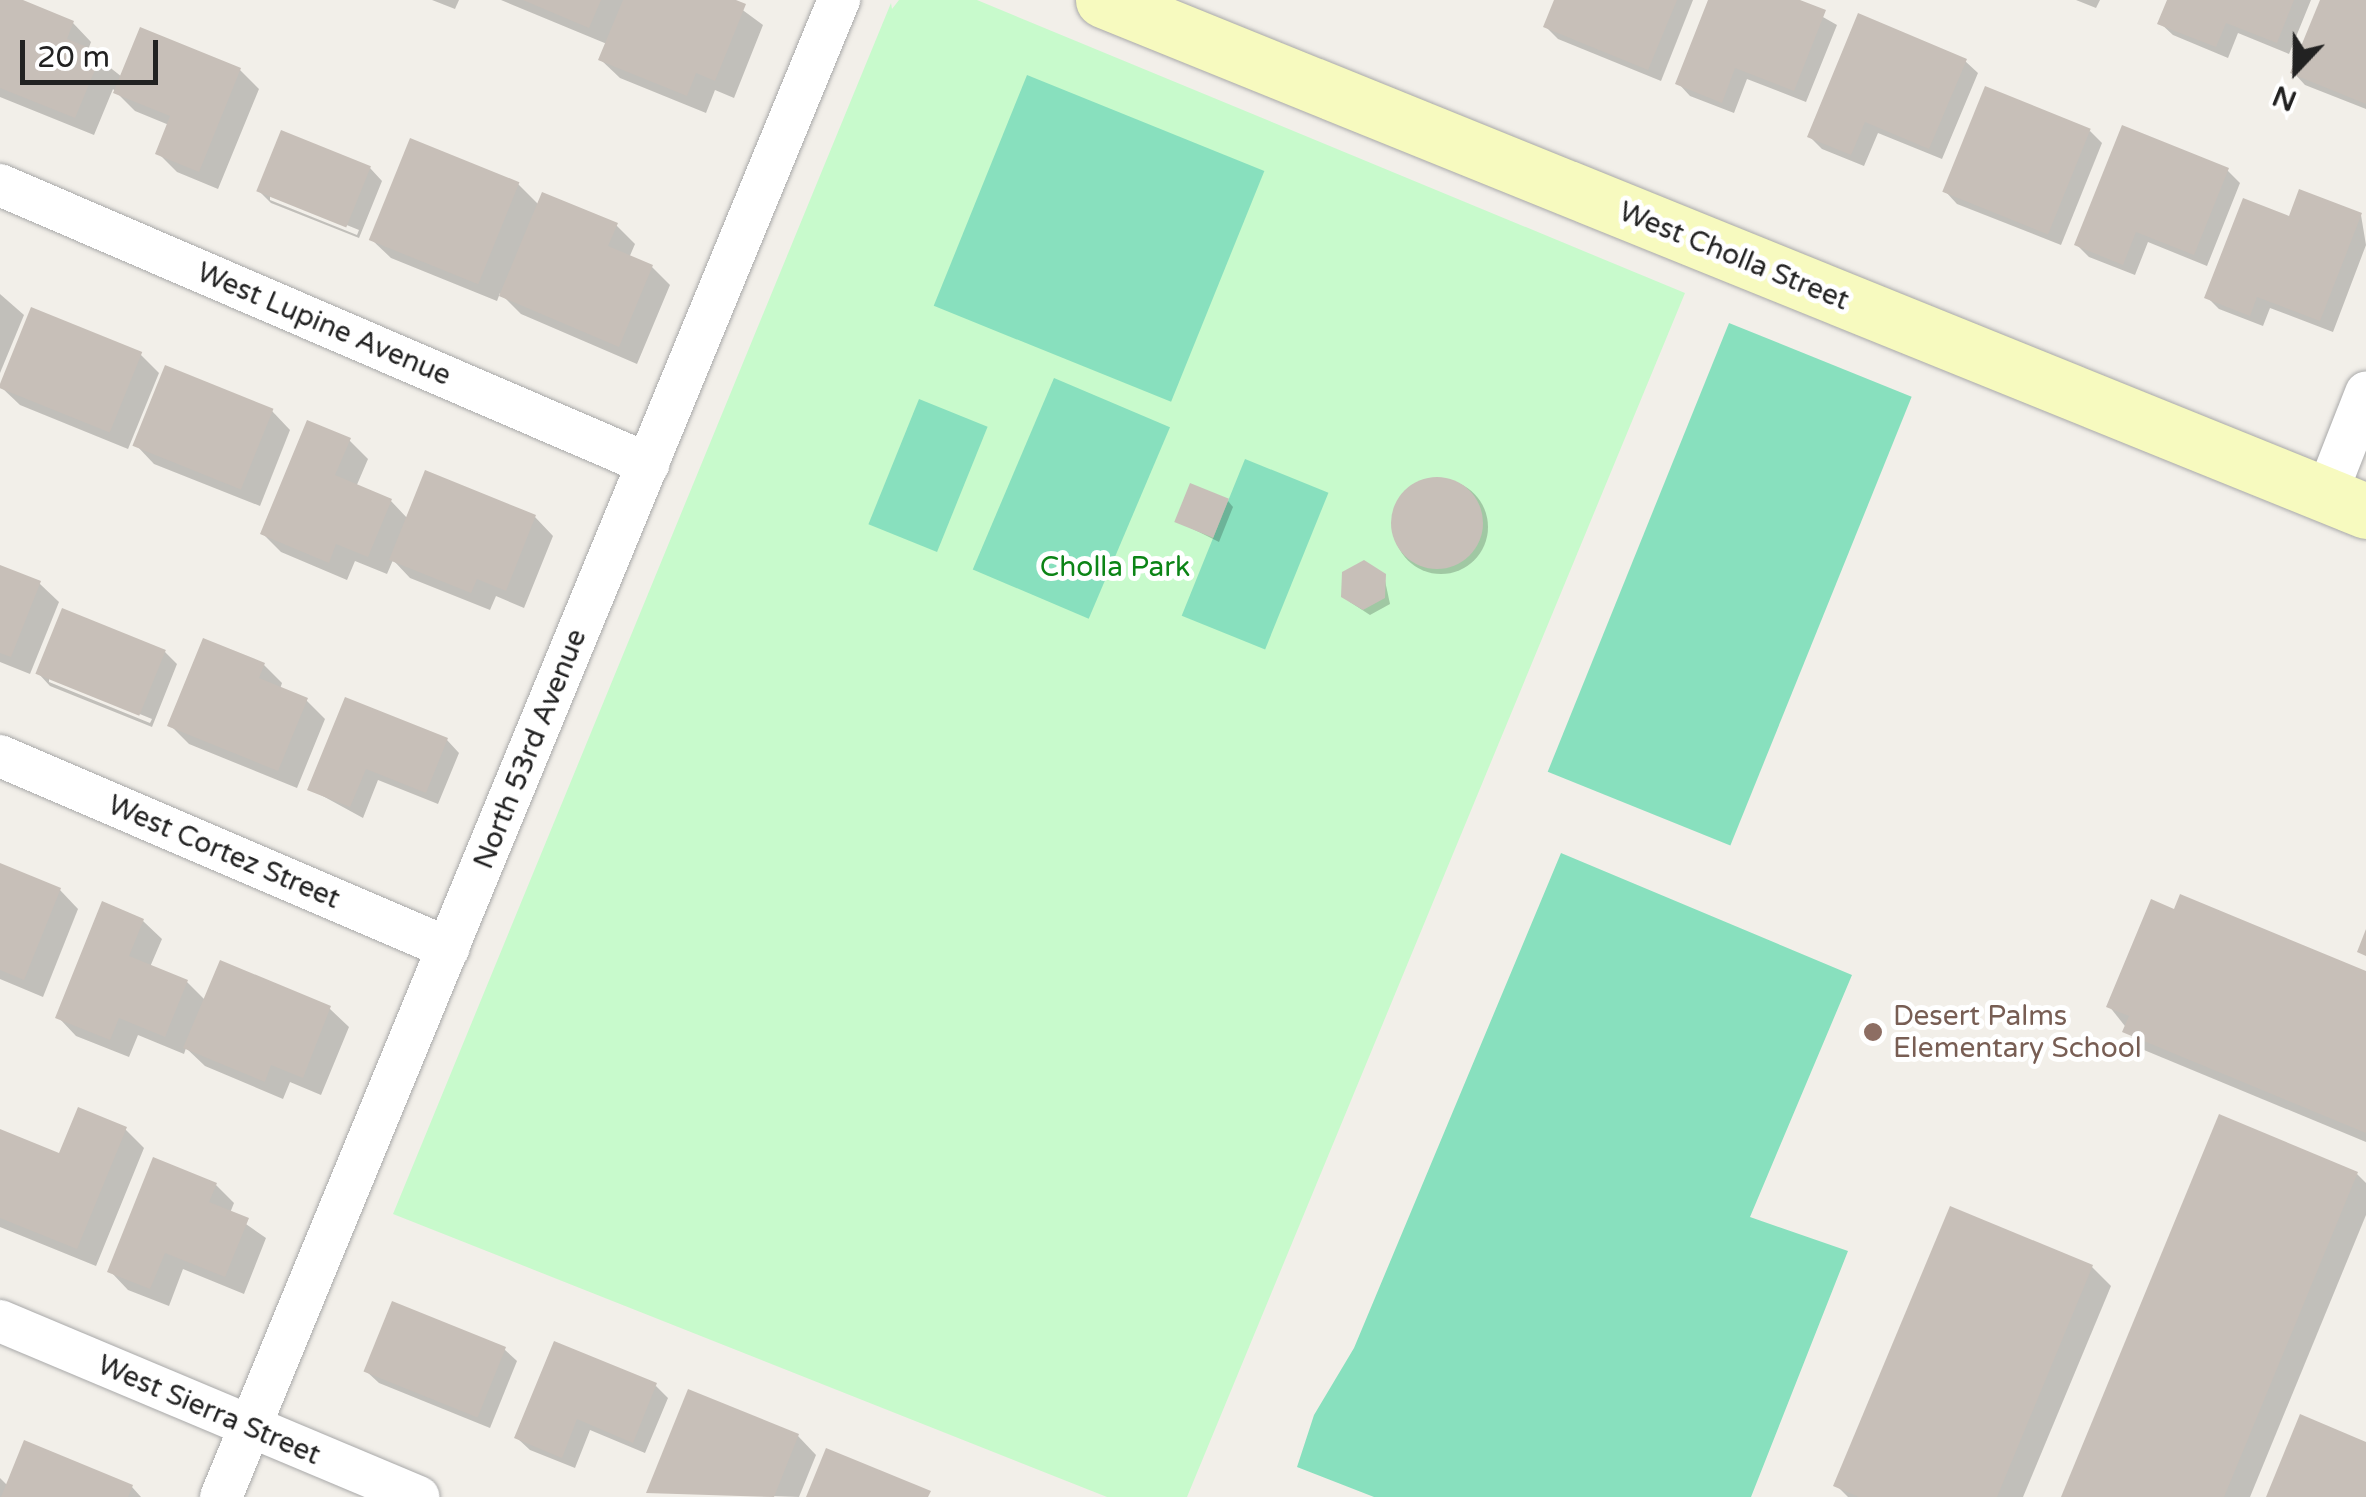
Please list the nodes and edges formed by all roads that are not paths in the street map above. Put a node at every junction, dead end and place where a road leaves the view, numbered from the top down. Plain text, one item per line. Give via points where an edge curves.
1 (840, 0) edge
2 (1103, 0) edge
3 (0, 185) edge
4 (2366, 393) edge
5 (648, 464) junction
6 (2346, 503) edge
7 (0, 756) edge
8 (448, 948) junction
9 (0, 1321) edge
10 (250, 1428) junction
11 (221, 1497) edge
12 (420, 1497) edge

1 - 5 street, North 53rd Avenue
2 - 6 street, West Cholla Street
3 - 5 street, West Lupine Avenue
4 - 6 street
5 - 8 street, North 53rd Avenue
7 - 8 street, West Cortez Street
8 - 10 street, North 53rd Avenue
9 - 10 street, West Sierra Street
10 - 11 street, North 53rd Avenue
10 - 12 street, West Sierra Street

